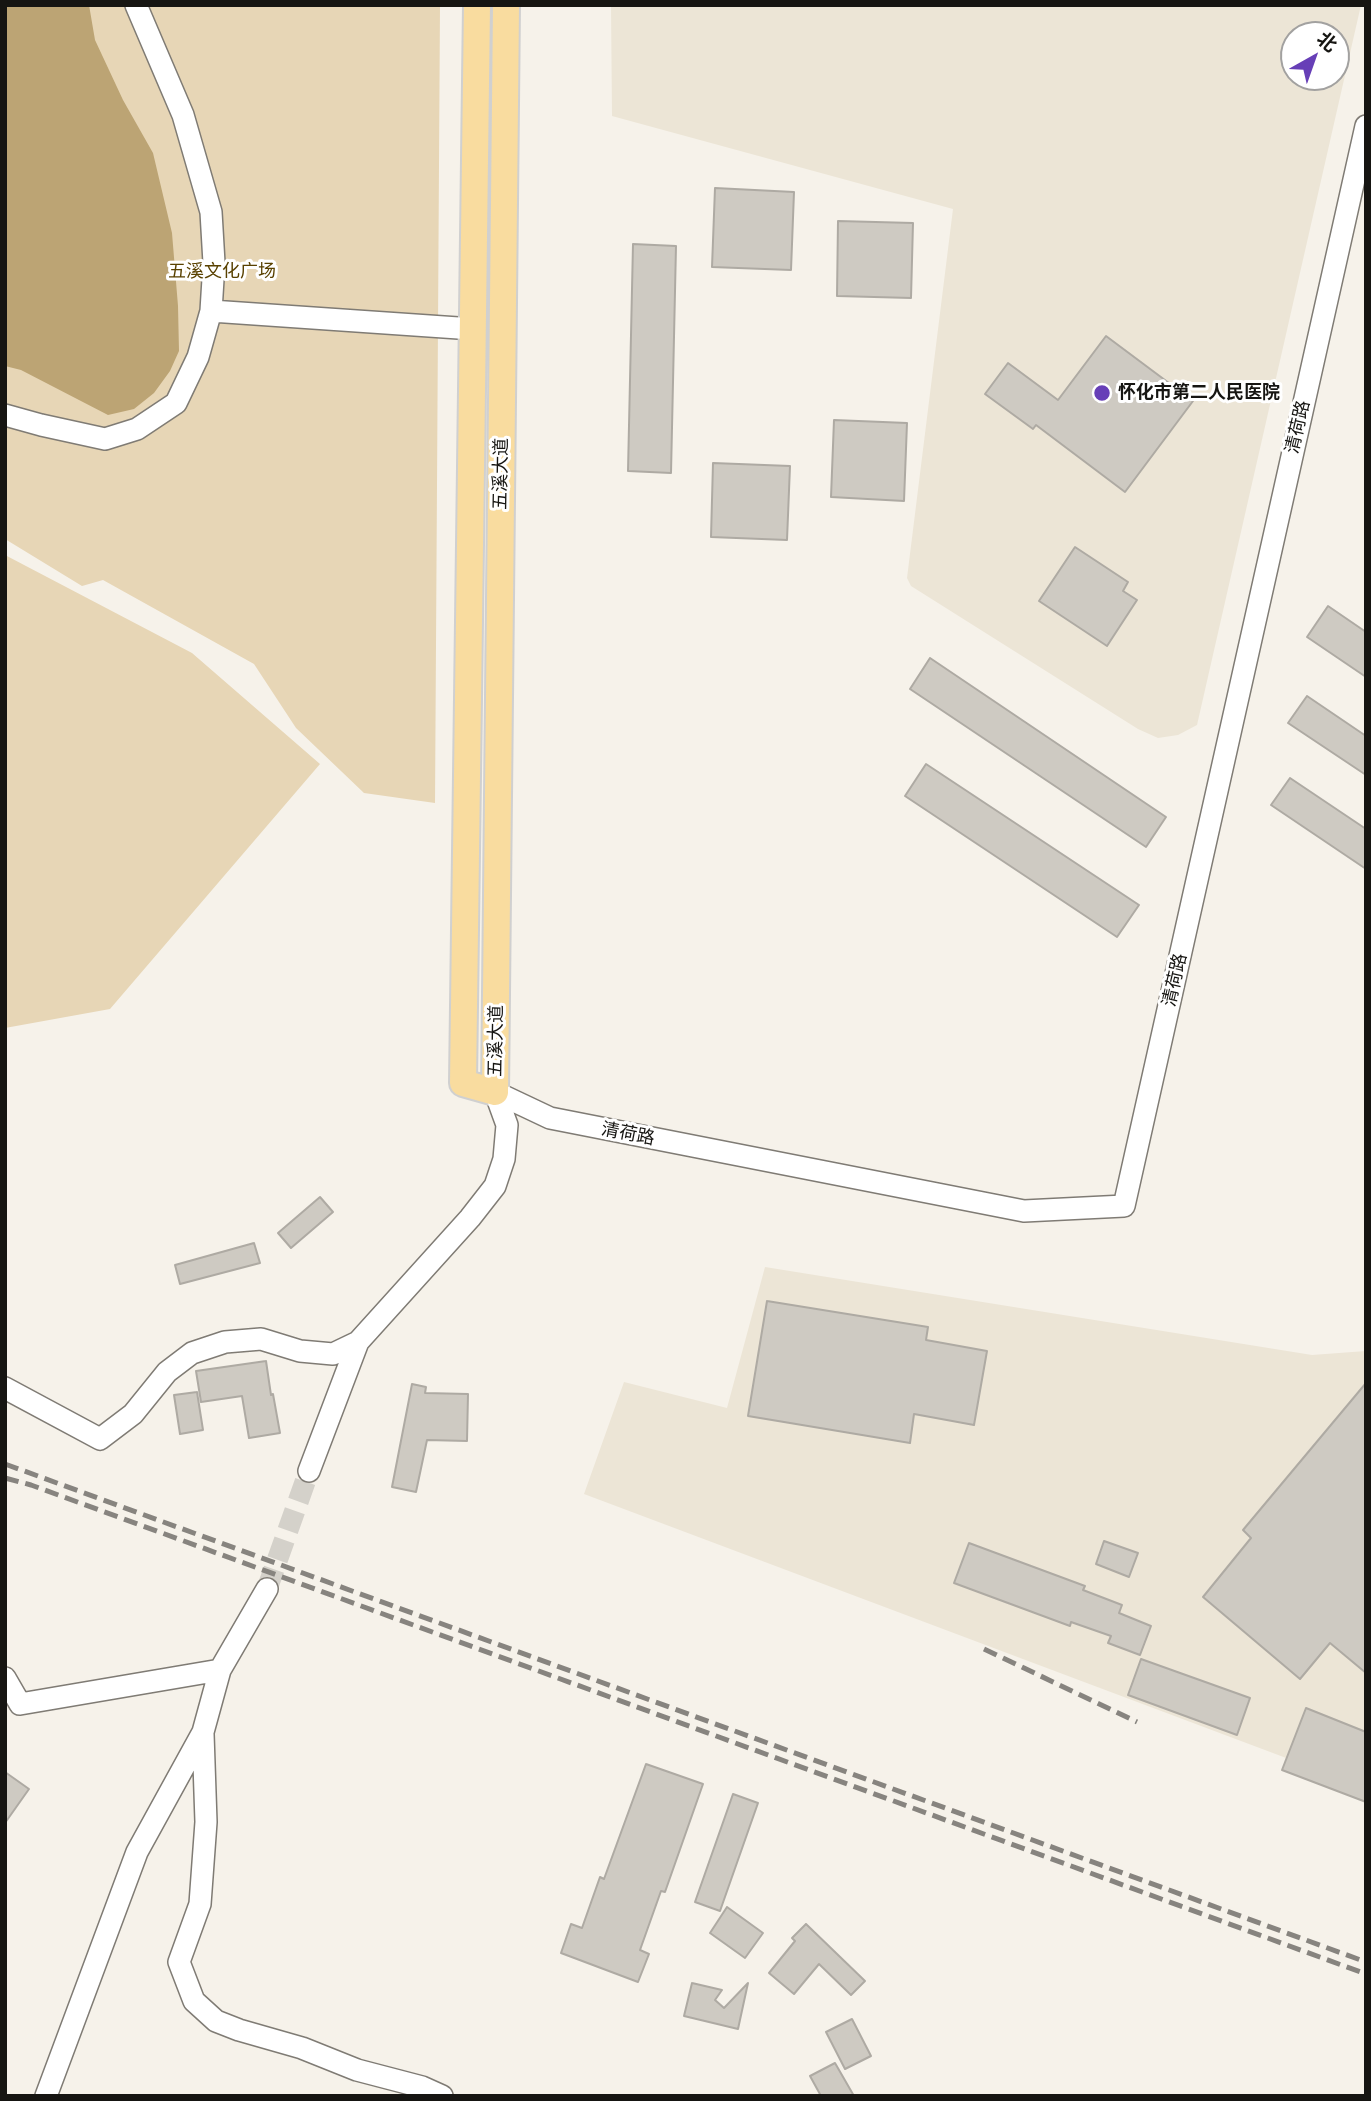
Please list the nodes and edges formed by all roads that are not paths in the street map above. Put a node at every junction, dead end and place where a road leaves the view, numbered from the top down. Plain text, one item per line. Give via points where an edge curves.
1 (136, 5) edge
2 (477, 5) edge
3 (506, 5) edge
4 (1366, 126) edge
5 (211, 311) junction
6 (473, 329) junction
7 (5, 415) edge
8 (495, 1092) junction
9 (358, 1342) junction
10 (5, 1388) edge
11 (309, 1471) tunnel mouth
12 (267, 1589) tunnel mouth
13 (219, 1670) junction
14 (5, 1678) edge
15 (203, 1732) junction
16 (46, 2096) edge
17 (442, 2096) edge

1 - 5 street via 183,115 211,212
2 - 6 main road, 五溪大道
3 - 8 main road, 五溪大道
4 - 8 street, 清荷路 via 1124,1206 1024,1211 550,1118
5 - 6 street
5 - 7 street via 198,357 176,403 137,429 105,439
6 - 8 main road, 五溪大道 via 463,1083
8 - 9 street via 507,1125 504,1159 495,1186
9 - 10 street via 333,1354 300,1351 261,1339 225,1342 192,1353 167,1371 133,1414 100,1439
9 - 11 street
12 - 13 street
13 - 14 street via 20,1704
13 - 15 street
15 - 16 street via 137,1852
15 - 17 street via 206,1822 200,1904 179,1962 194,2001 228,2026

